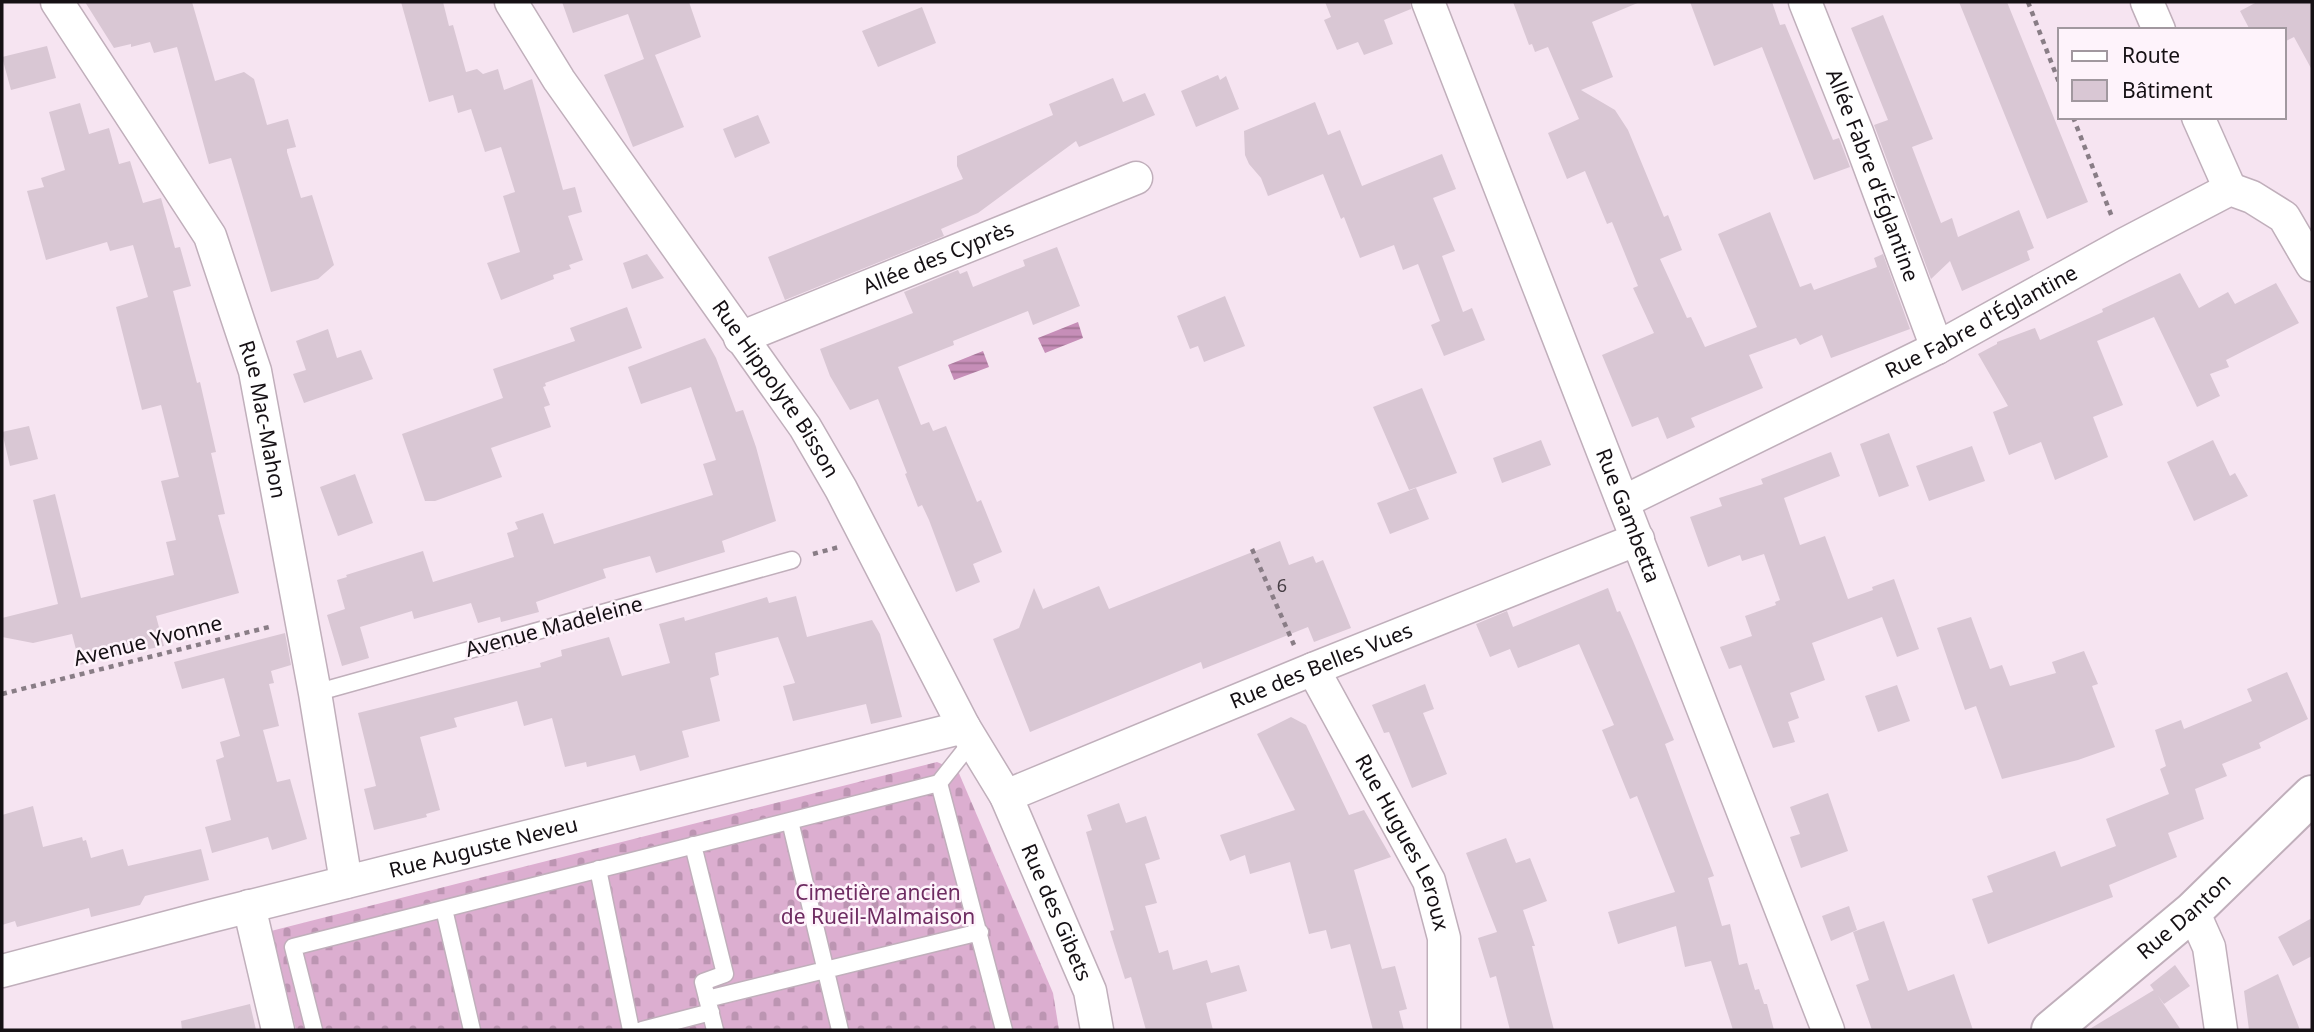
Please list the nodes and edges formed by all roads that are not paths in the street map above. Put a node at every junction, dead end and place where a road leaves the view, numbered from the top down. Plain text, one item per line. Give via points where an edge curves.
1 (57, 2) edge
2 (511, 2) edge
3 (1428, 2) edge
4 (1805, 2) edge
5 (2147, 2) edge
6 (2158, 28) edge
7 (2199, 119) edge
8 (1136, 178) dead end
9 (2230, 189) junction
10 (2312, 265) edge
11 (740, 338) junction
12 (1937, 348) junction
13 (1623, 502) junction
14 (1638, 539) junction
15 (792, 560) road end
16 (1309, 670) junction
17 (315, 693) junction
18 (969, 733) junction
19 (939, 783) junction
20 (2312, 795) edge
21 (1006, 796) junction
22 (790, 821) junction
23 (694, 845) junction
24 (598, 869) junction
25 (346, 882) junction
26 (249, 906) junction
27 (444, 909) junction
28 (2193, 911) junction
29 (980, 932) junction
30 (825, 970) junction
31 (2, 971) edge
32 (709, 1006) junction
33 (278, 1030) edge
34 (314, 1030) edge
35 (472, 1030) edge
36 (631, 1030) edge
37 (642, 1030) edge
38 (715, 1030) edge
39 (840, 1030) edge
40 (1004, 1030) edge
41 (1097, 1030) edge
42 (1444, 1030) edge
43 (1828, 1030) edge
44 (2051, 1030) edge
45 (2221, 1030) edge

1 - 17 street, Rue Mac-Mahon via 210,236 255,371
2 - 11 street, Rue Hippolyte Bisson via 559,80
3 - 13 street, Rue Gambetta
4 - 12 street, Allée Fabre d'Églantine
5 - 6 street
7 - 9 street
8 - 11 street, Allée des Cyprès
9 - 10 street via 2284,217
9 - 12 street, Rue Fabre d'Églantine
11 - 18 street, Rue Hippolyte Bisson via 805,427
12 - 13 street, Rue Fabre d'Églantine
13 - 14 street, Rue Gambetta
14 - 16 street, Rue des Belles Vues
14 - 43 street, Rue Gambetta
15 - 17 lane, Avenue Madeleine
16 - 21 street, Rue des Belles Vues
16 - 42 street, Rue Hugues Leroux via 1429,881 1444,938
17 - 25 street, Rue Mac-Mahon
18 - 19 lane
18 - 21 street, Rue Hippolyte Bisson
18 - 25 street, Rue Auguste Neveu
19 - 22 lane
19 - 29 lane
20 - 28 street, Rue Danton
21 - 41 street, Rue des Gibets via 1090,991
22 - 23 lane
22 - 30 lane
23 - 24 lane
23 - 32 lane via 725,974 704,982
24 - 27 lane
24 - 36 lane
25 - 26 street, Rue Auguste Neveu
26 - 31 street, Rue Auguste Neveu
26 - 33 street
27 - 34 lane via 293,947
27 - 35 lane
28 - 44 street, Rue Danton
28 - 45 street via 2209,947
29 - 30 lane
29 - 40 lane
30 - 32 lane
30 - 39 lane
32 - 37 lane
32 - 38 lane

